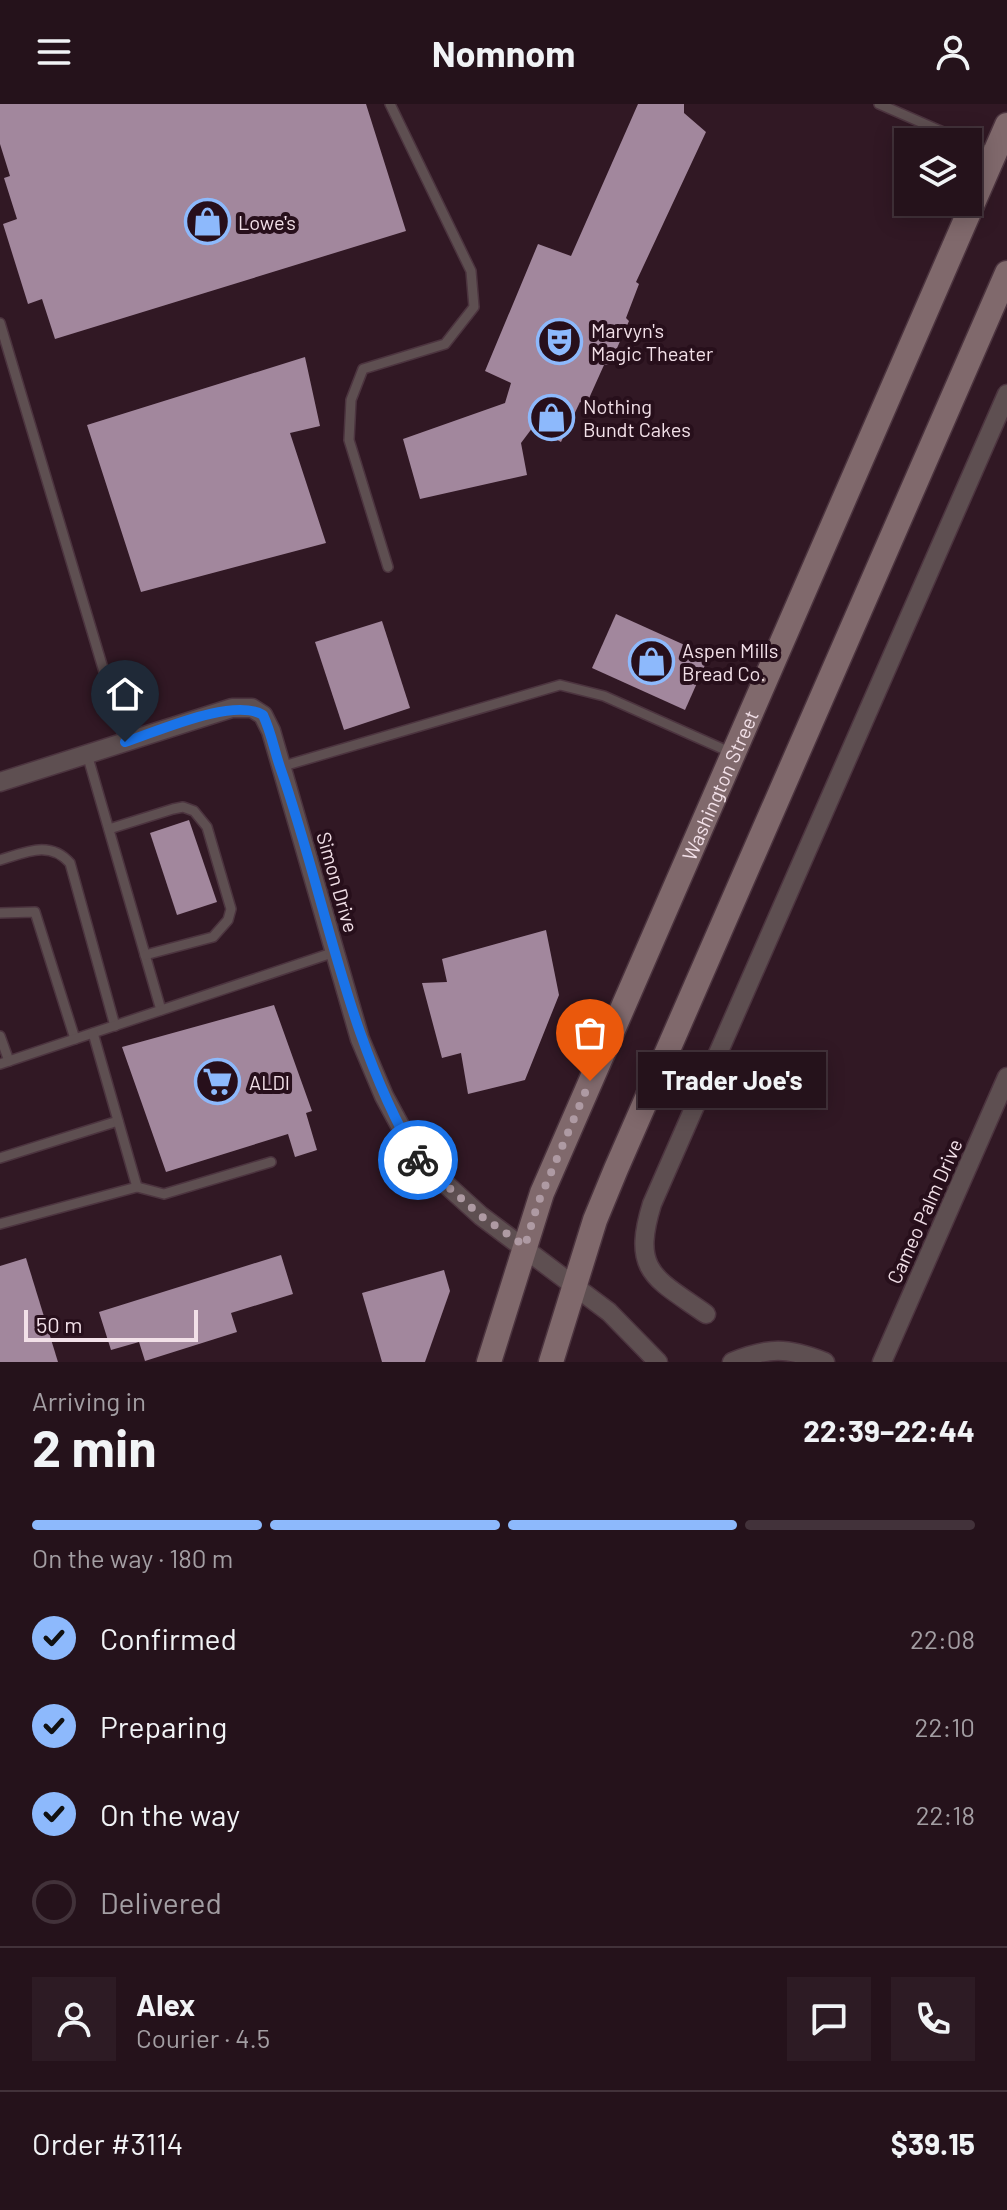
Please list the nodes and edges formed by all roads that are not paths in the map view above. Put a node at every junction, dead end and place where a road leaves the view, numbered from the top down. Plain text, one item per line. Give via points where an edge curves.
1 (390, 104) edge
2 (879, 104) edge
3 (1007, 125) edge
4 (935, 128) edge
5 (982, 150) edge
6 (1001, 160) edge
7 (1007, 273) edge
8 (0, 323) edge
9 (1007, 394) edge
10 (388, 567) dead end
11 (125, 742) junction
12 (87, 754) junction
13 (734, 754) junction
14 (280, 767) junction
15 (0, 782) edge
16 (109, 829) junction
17 (0, 860) edge
18 (0, 913) edge
19 (335, 952) junction
20 (145, 955) junction
21 (161, 1010) junction
22 (115, 1026) junction
23 (93, 1033) junction
24 (0, 1036) edge
25 (75, 1039) junction
26 (4, 1062) edge
27 (1007, 1077) edge
28 (118, 1121) junction
29 (0, 1158) edge
30 (271, 1162) dead end
31 (137, 1187) junction
32 (0, 1224) edge
33 (525, 1246) junction
34 (575, 1287) junction
35 (706, 1314) dead end
36 (489, 1362) edge
37 (551, 1362) edge
38 (658, 1362) edge
39 (732, 1362) edge
40 (825, 1362) edge
41 (882, 1362) edge

1 - 10 lane via 471,271 474,307 445,344 363,369 351,400 349,440
2 - 4 lane
3 - 6 main road, Washington Street
5 - 6 lane
6 - 13 main road, Washington Street
7 - 34 main road via 616,1169
8 - 11 lane
9 - 35 street via 652,1204 643,1233 644,1257 655,1278
11 - 12 street, Simon Drive
11 - 14 street, Simon Drive via 232,708 252,708 263,715
12 - 15 street, Simon Drive
12 - 16 lane
13 - 14 lane via 604,696 560,685
13 - 33 main road, Washington Street via 566,1136
14 - 19 street, Simon Drive
16 - 20 lane
16 - 20 lane via 173,809 194,811 207,827 228,897 228,920 213,937
17 - 22 lane via 39,848 70,863
18 - 25 lane via 35,912
19 - 21 lane
19 - 33 street, Simon Drive via 360,1039 418,1159 481,1216
20 - 21 lane
21 - 22 lane
22 - 23 lane
23 - 25 lane
23 - 28 lane
24 - 26 lane
25 - 26 lane
27 - 41 street, Cameo Palm Drive
28 - 29 lane
28 - 31 lane
30 - 31 lane via 164,1194
31 - 32 lane
33 - 34 street, Simon Drive
33 - 36 main road, Washington Street
34 - 37 main road
34 - 38 street, Simon Drive via 609,1312
39 - 40 street via 763,1349

